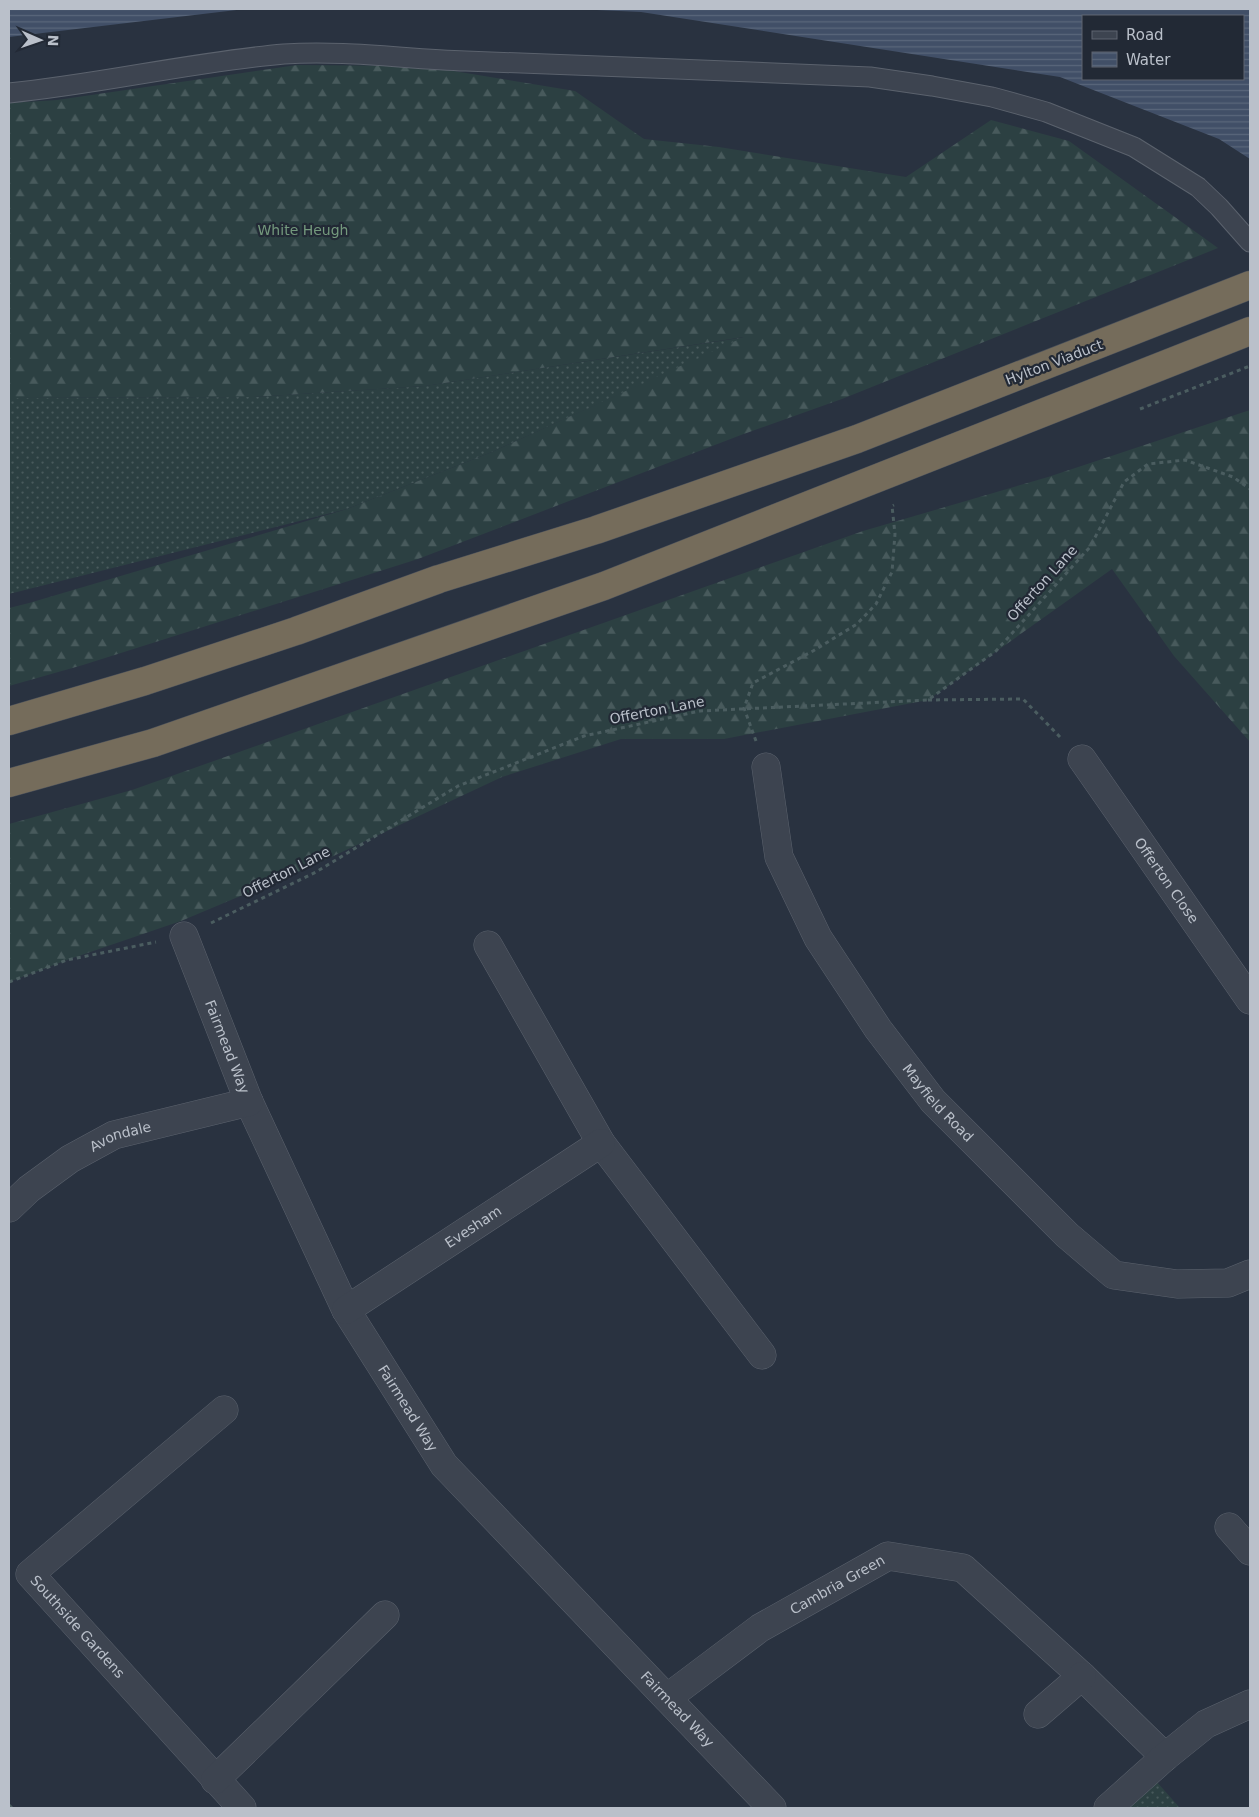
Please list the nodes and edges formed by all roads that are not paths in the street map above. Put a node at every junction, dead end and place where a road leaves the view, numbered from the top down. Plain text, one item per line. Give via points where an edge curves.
1 (9, 93) edge
2 (1250, 242) edge
3 (1250, 285) edge
4 (1250, 331) edge
5 (9, 721) edge
6 (1082, 759) road end
7 (766, 768) road end
8 (9, 783) edge
9 (184, 936) road end
10 (488, 945) dead end
11 (1250, 1000) edge
12 (249, 1102) junction
13 (601, 1143) junction
14 (9, 1208) edge
15 (1250, 1274) edge
16 (346, 1310) junction
17 (762, 1355) dead end
18 (224, 1410) dead end
19 (1229, 1527) dead end
20 (1250, 1551) edge
21 (385, 1616) dead end
22 (1082, 1676) junction
23 (667, 1698) junction
24 (1250, 1704) edge
25 (1038, 1714) dead end
26 (1165, 1757) junction
27 (215, 1780) junction
28 (758, 1804) edge
29 (242, 1808) edge
30 (1108, 1808) edge

1 - 2 lane via 285,54 353,53 451,61 870,77 992,97 1046,112 1134,147 1198,187
3 - 5 highway, Hylton Viaduct via 857,439 145,682
4 - 8 highway via 585,592 153,742
6 - 11 street, Offerton Close
7 - 15 street, Mayfield Road via 779,857 818,938 878,1028 933,1101 1067,1236 1114,1275 1177,1284 1228,1282
9 - 12 street, Fairmead Way
10 - 13 street
12 - 14 street, Avondale via 114,1135 70,1159
12 - 16 street, Fairmead Way
13 - 16 street, Evesham
13 - 17 street
16 - 23 street, Fairmead Way via 444,1465
18 - 27 street, Southside Gardens via 30,1574
19 - 20 street
21 - 27 street
22 - 23 street, Cambria Green via 963,1568 888,1556 760,1628
22 - 25 street
22 - 26 street, Cambria Green
23 - 28 street, Fairmead Way
24 - 26 street via 1206,1724
26 - 30 street
27 - 29 street, Southside Gardens

